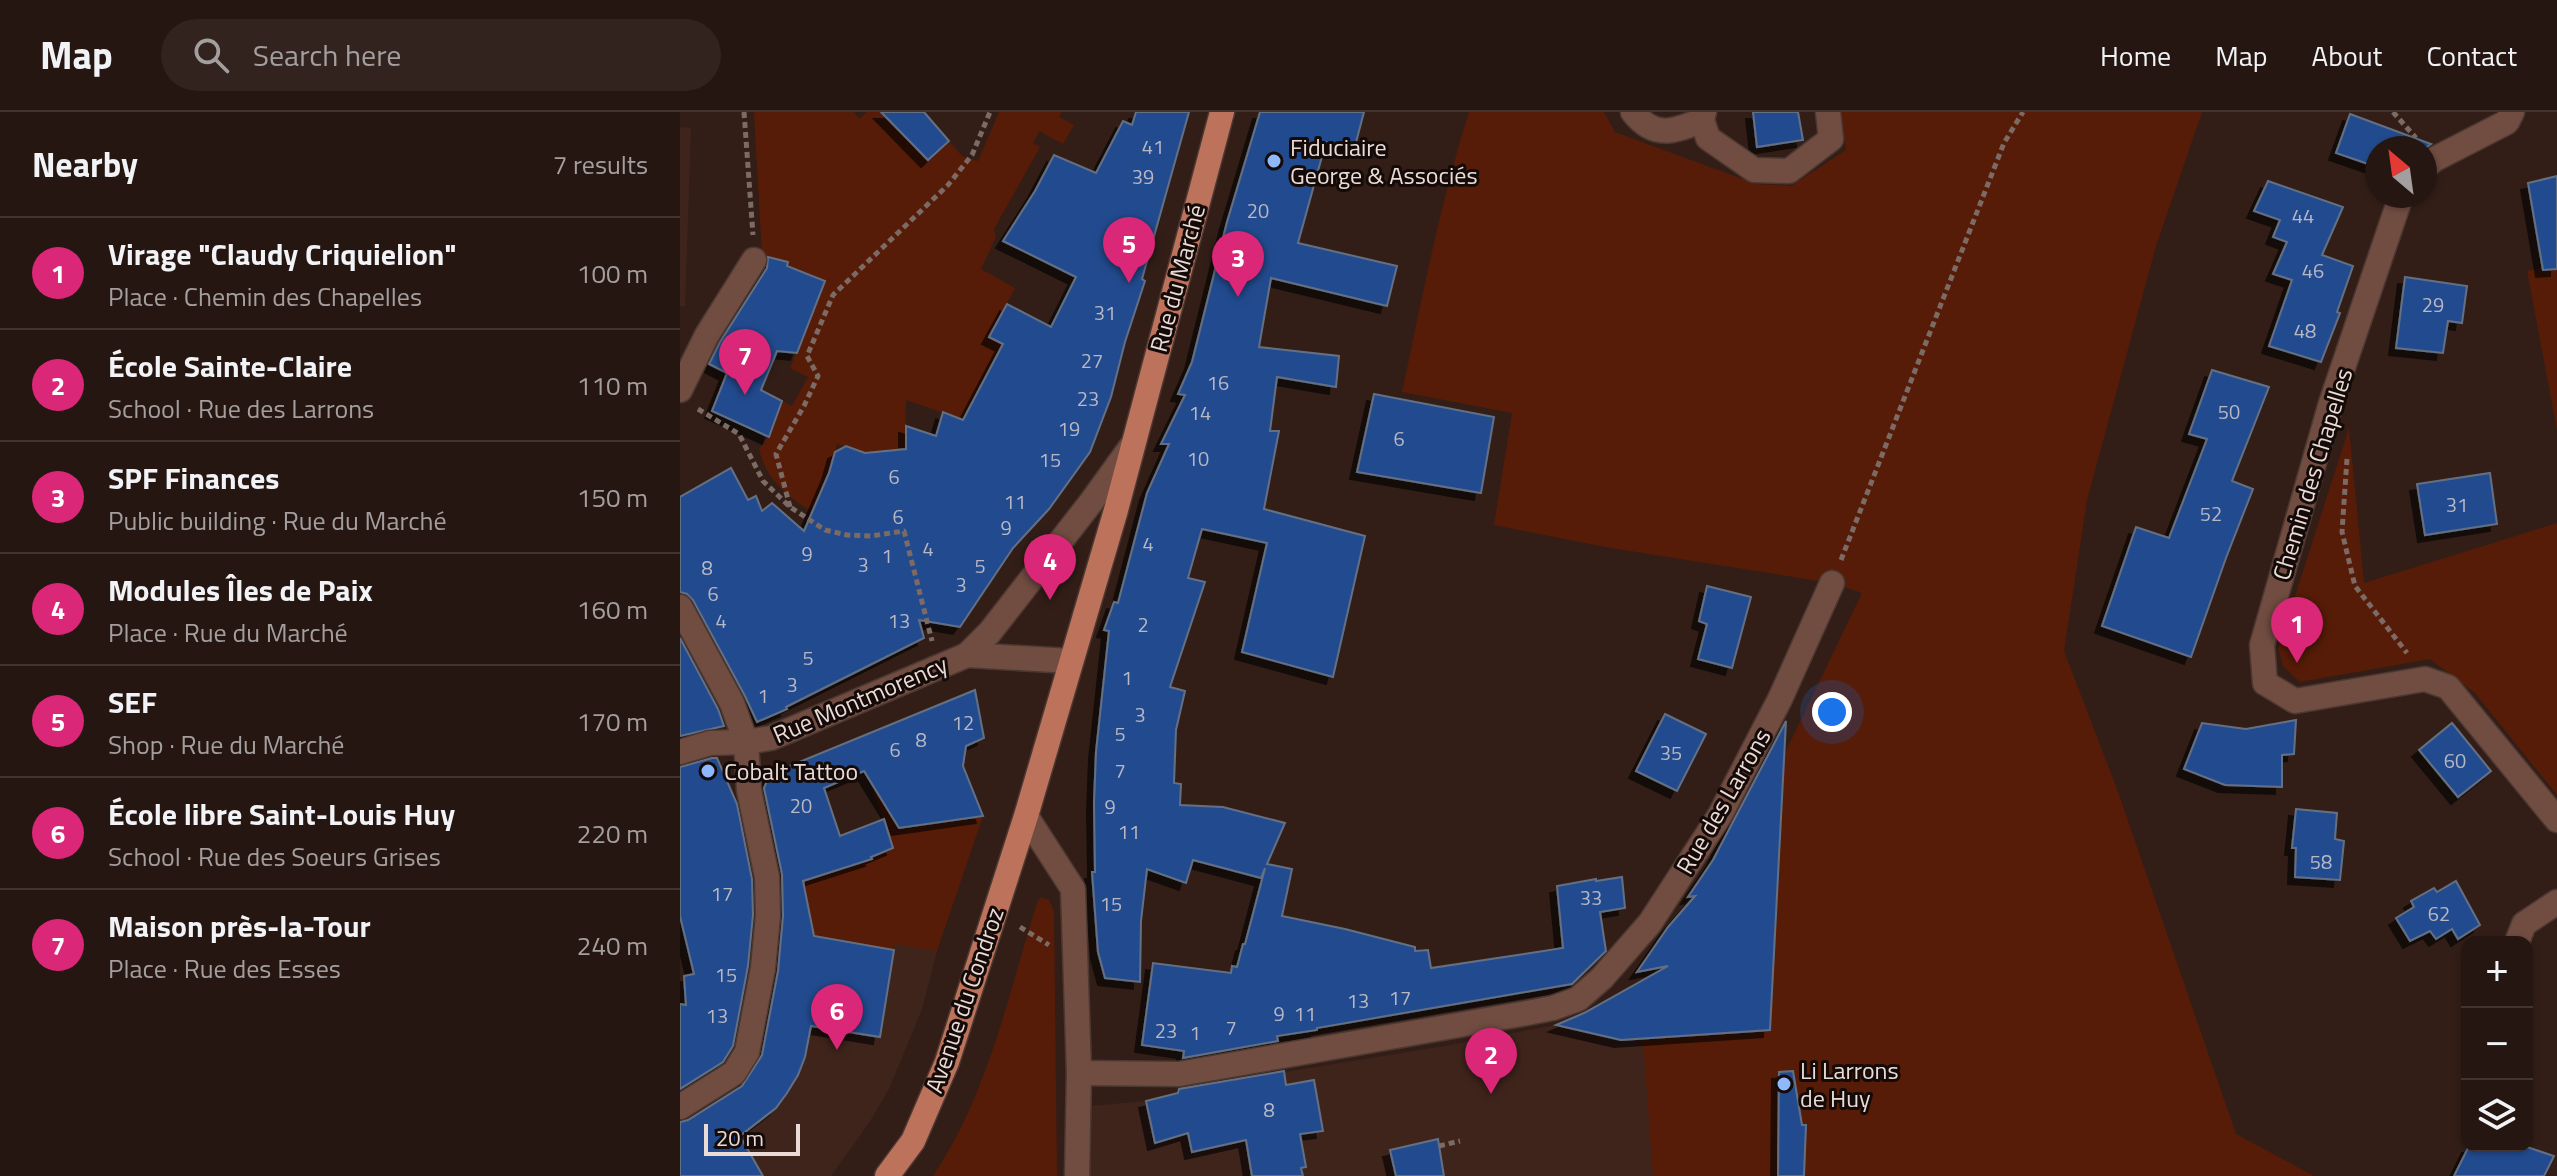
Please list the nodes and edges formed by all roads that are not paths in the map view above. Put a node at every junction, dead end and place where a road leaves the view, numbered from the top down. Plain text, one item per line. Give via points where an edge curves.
1 (1222, 112) edge
2 (1633, 112) edge
3 (1828, 112) edge
4 (2512, 112) edge
5 (1703, 116) edge
6 (2437, 158) edge
7 (2397, 208) edge
8 (754, 260) road end
9 (686, 398) edge
10 (1132, 445) junction
11 (1832, 583) road end
12 (680, 607) edge
13 (967, 655) junction
14 (1070, 661) junction
15 (746, 742) junction
16 (680, 752) edge
17 (1026, 816) junction
18 (2557, 820) edge
19 (2557, 902) edge
20 (2519, 936) edge
21 (1079, 1073) junction
22 (680, 1107) edge
23 (887, 1176) edge
24 (1077, 1176) edge

1 - 10 main road, Rue du Marché
2 - 5 street via 1657,131 1676,131
3 - 5 street via 1831,139 1789,171 1754,170 1708,138
4 - 6 street via 2507,122
7 - 18 street, Chemin des Chapelles via 2331,403 2262,645 2265,683 2295,701 2425,679 2448,687
8 - 9 street via 707,335
10 - 13 street, Rue du Marché
10 - 14 main road, Rue du Marché
11 - 21 street, Rue des Larrons via 1720,815 1650,923 1578,999 1540,1011 1179,1074
12 - 15 street via 732,703
13 - 14 street, Rue Montmorency
13 - 15 street, Rue Montmorency via 771,738
14 - 17 main road, Avenue du Condroz
15 - 16 street, Rue Montmorency via 710,743
15 - 22 street via 749,790 767,877 763,968 747,1052 734,1073
17 - 21 street via 1073,889
17 - 23 main road, Avenue du Condroz via 947,1062 913,1141
19 - 20 street via 2524,924
21 - 24 street

